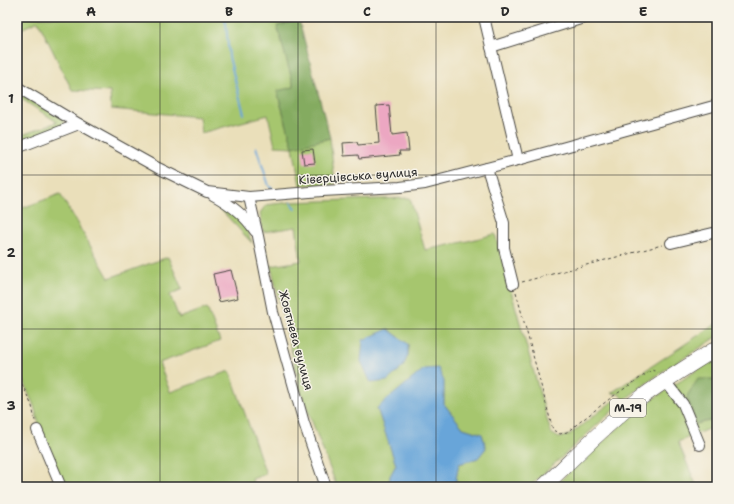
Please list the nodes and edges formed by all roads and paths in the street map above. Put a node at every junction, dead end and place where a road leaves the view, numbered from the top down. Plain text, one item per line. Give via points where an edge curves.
1 (484, 17) edge
2 (587, 17) edge
3 (491, 47) junction
4 (17, 87) edge
5 (717, 105) edge
6 (79, 124) junction
7 (17, 148) edge
8 (518, 160) junction
9 (487, 168) junction
10 (207, 192) junction
11 (249, 197) junction
12 (717, 232) edge
13 (258, 236) junction
14 (671, 243) joint
15 (513, 284) junction
16 (717, 348) edge
17 (17, 373) edge
18 (665, 381) junction
19 (37, 430) joint
20 (700, 445) dead end
21 (324, 485) edge
22 (61, 487) edge
23 (543, 487) edge

1 - 3 street
2 - 3 street
3 - 8 street
4 - 6 street, Ківерцівська вулиця
5 - 8 street, Ківерцівська вулиця
6 - 7 street
6 - 10 street, Ківерцівська вулиця
8 - 9 street, Ківерцівська вулиця
9 - 11 street, Ківерцівська вулиця via 425,184
9 - 15 street via 504,223 504,248
10 - 11 street, Ківерцівська вулиця
10 - 13 street via 231,205 249,221
11 - 13 street, Жовтнева вулиця
12 - 14 street
13 - 21 street, Жовтнева вулиця via 273,312
14 - 15 path
15 - 18 path via 553,430 560,434 567,432 652,370
16 - 18 highway, М-19
17 - 19 path via 32,406
18 - 20 street via 683,404
18 - 23 highway, М-19 via 637,400
19 - 22 street

